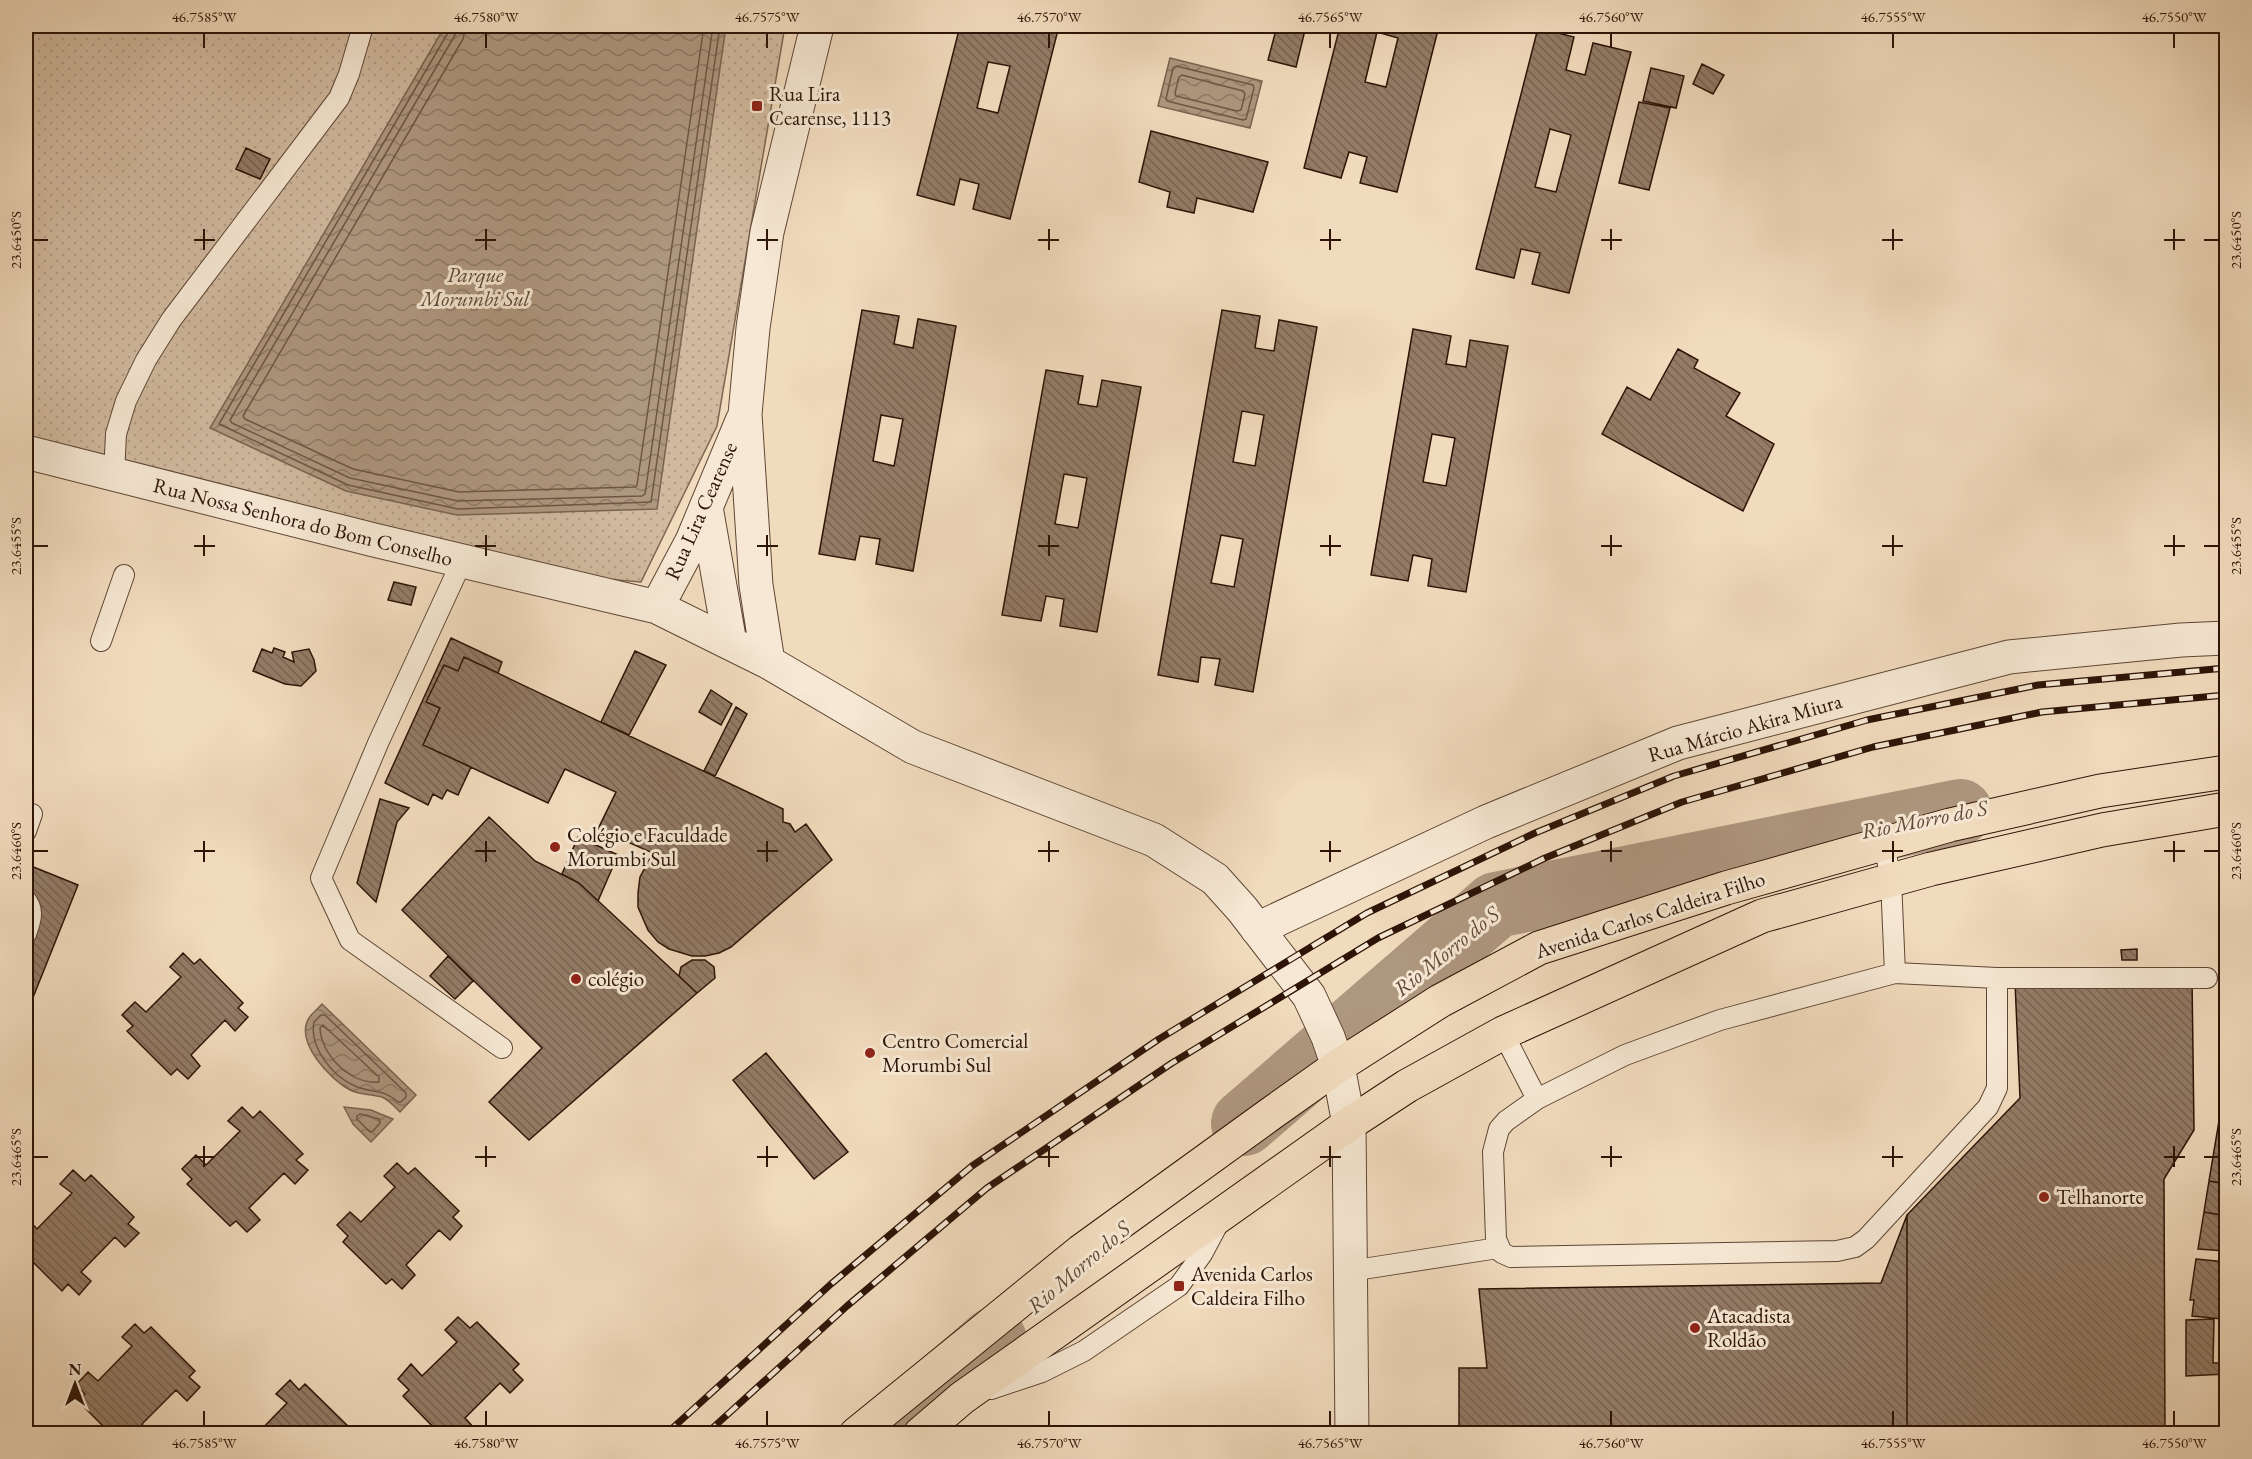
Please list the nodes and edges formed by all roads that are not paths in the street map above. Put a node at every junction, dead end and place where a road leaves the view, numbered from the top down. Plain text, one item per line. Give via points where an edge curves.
1 (363, 26) edge
2 (817, 26) edge
3 (744, 414) junction
4 (26, 452) edge
5 (114, 475) junction
6 (706, 507) junction
7 (462, 561) junction
8 (124, 575) dead end
9 (657, 607) junction
10 (2226, 638) edge
11 (101, 642) dead end
12 (730, 643) junction
13 (768, 662) junction
14 (2226, 772) edge
15 (2226, 809) edge
16 (1884, 844) junction
17 (1891, 880) junction
18 (26, 900) edge
19 (1257, 929) junction
20 (26, 934) edge
21 (1895, 973) junction
22 (1997, 978) junction
23 (2206, 978) dead end
24 (1503, 1033) junction
25 (502, 1048) dead end
26 (1338, 1066) junction
27 (1537, 1099) junction
28 (1349, 1124) junction
29 (1498, 1248) junction
30 (1350, 1271) junction
31 (856, 1434) edge
32 (920, 1434) edge
33 (1352, 1434) edge

1 - 5 lane via 339,98 185,301 146,360 126,401 116,434
2 - 3 street, Rua Lira Cearense via 767,232
3 - 6 street, Rua Lira Cearense
3 - 13 street, Rua Lira Cearense via 756,585
4 - 5 street, Rua Nossa Senhora do Bom Conselho
5 - 7 street, Rua Nossa Senhora do Bom Conselho
6 - 9 street, Rua Lira Cearense
6 - 12 street
7 - 9 street, Rua Nossa Senhora do Bom Conselho
7 - 25 lane via 321,878 350,940
8 - 11 lane
9 - 12 street, Rua Nossa Senhora do Bom Conselho
10 - 19 street, Rua Márcio Akira Miura via 2009,657 1678,743 1486,822
12 - 13 street, Rua Nossa Senhora do Bom Conselho
13 - 19 street, Rua Nossa Senhora do Bom Conselho via 913,747 1154,840 1215,879
14 - 16 main road, Avenida Carlos Caldeira Filho via 2100,791
15 - 17 main road, Avenida Carlos Caldeira Filho via 2102,830
16 - 17 lane
16 - 26 main road, Avenida Carlos Caldeira Filho via 1726,888 1539,948 1440,1001
17 - 21 lane
17 - 24 main road, Avenida Carlos Caldeira Filho via 1762,916
18 - 20 lane via 32,913
19 - 26 street, Rua Nossa Senhora do Bom Conselho via 1309,996
21 - 22 lane
21 - 27 lane via 1720,1020 1625,1055
22 - 23 lane
22 - 29 lane via 1997,1088 1993,1098 1866,1239 1855,1246 1837,1251 1511,1257
24 - 27 lane
24 - 28 main road, Avenida Carlos Caldeira Filho via 1407,1086
26 - 28 street, Rua Nossa Senhora do Bom Conselho
26 - 31 main road, Avenida Carlos Caldeira Filho via 1081,1251
27 - 29 lane via 1499,1129 1493,1152
28 - 30 street, Rua Nossa Senhora do Bom Conselho
28 - 32 main road, Avenida Carlos Caldeira Filho via 962,1398
29 - 30 lane
30 - 33 street, Rua Nossa Senhora do Bom Conselho

